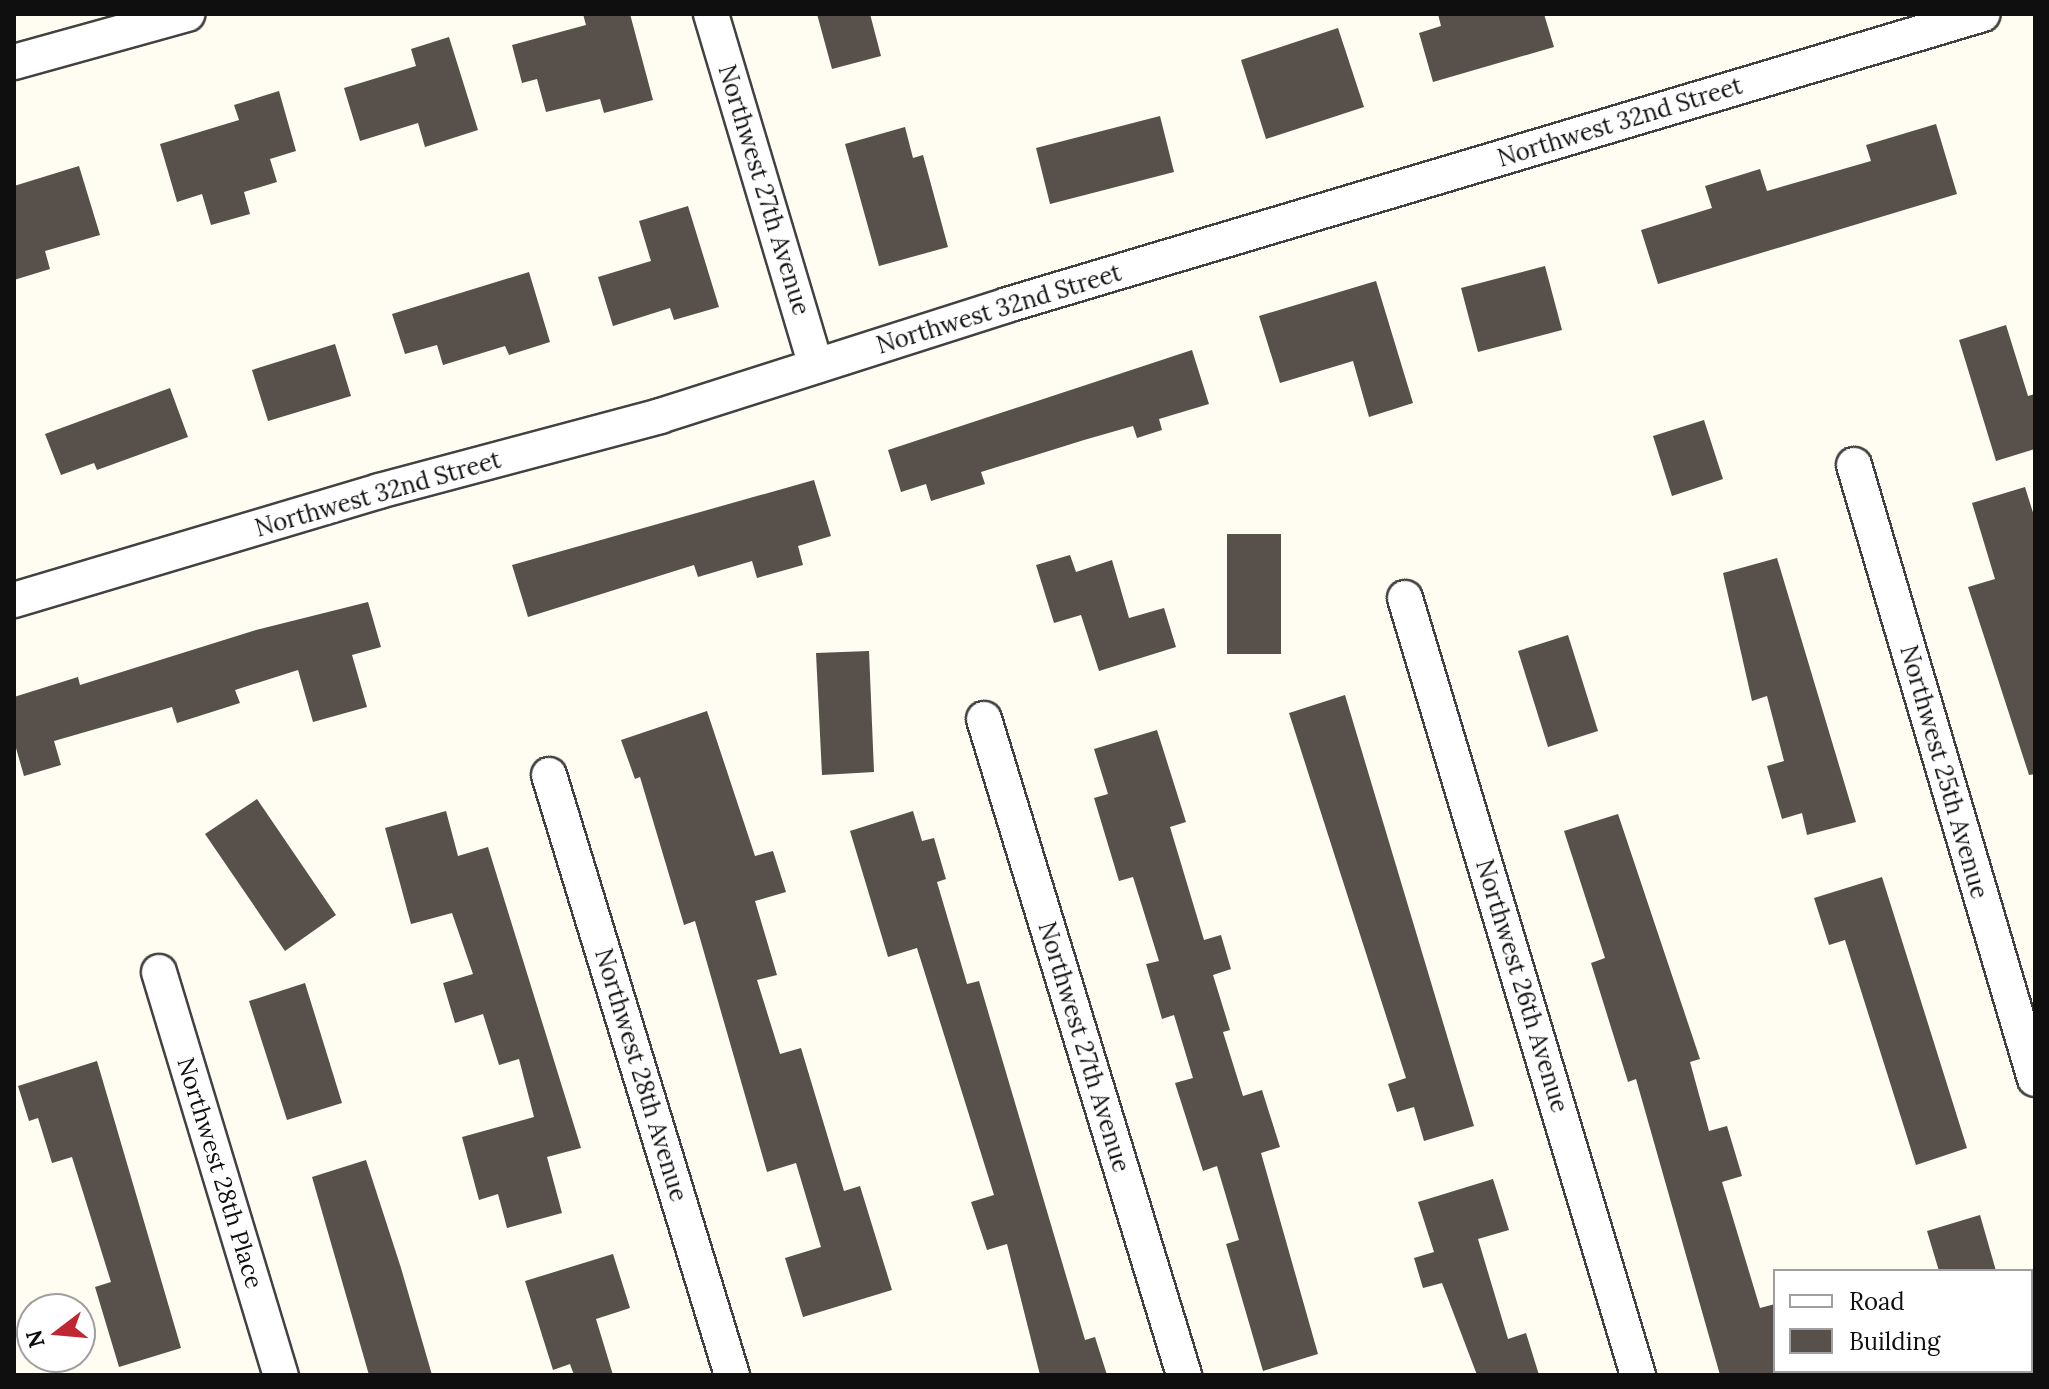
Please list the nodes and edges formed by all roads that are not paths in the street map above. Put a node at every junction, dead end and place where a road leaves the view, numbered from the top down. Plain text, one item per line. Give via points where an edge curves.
1 (187, 14) edge
2 (711, 14) edge
3 (1983, 14) edge
4 (14, 62) edge
5 (816, 366) junction
6 (1854, 465) dead end
7 (1405, 598) dead end
8 (14, 600) edge
9 (984, 719) dead end
10 (549, 775) dead end
11 (159, 972) dead end
12 (2035, 1079) edge
13 (281, 1375) edge
14 (732, 1375) edge
15 (1184, 1375) edge
16 (1638, 1375) edge

1 - 4 street
2 - 5 street, Northwest 27th Avenue
3 - 5 street, Northwest 32nd Street
5 - 8 street, Northwest 32nd Street via 660,416 379,491
6 - 12 street, Northwest 25th Avenue
7 - 16 street, Northwest 26th Avenue
9 - 15 street, Northwest 27th Avenue
10 - 14 street, Northwest 28th Avenue
11 - 13 street, Northwest 28th Place

